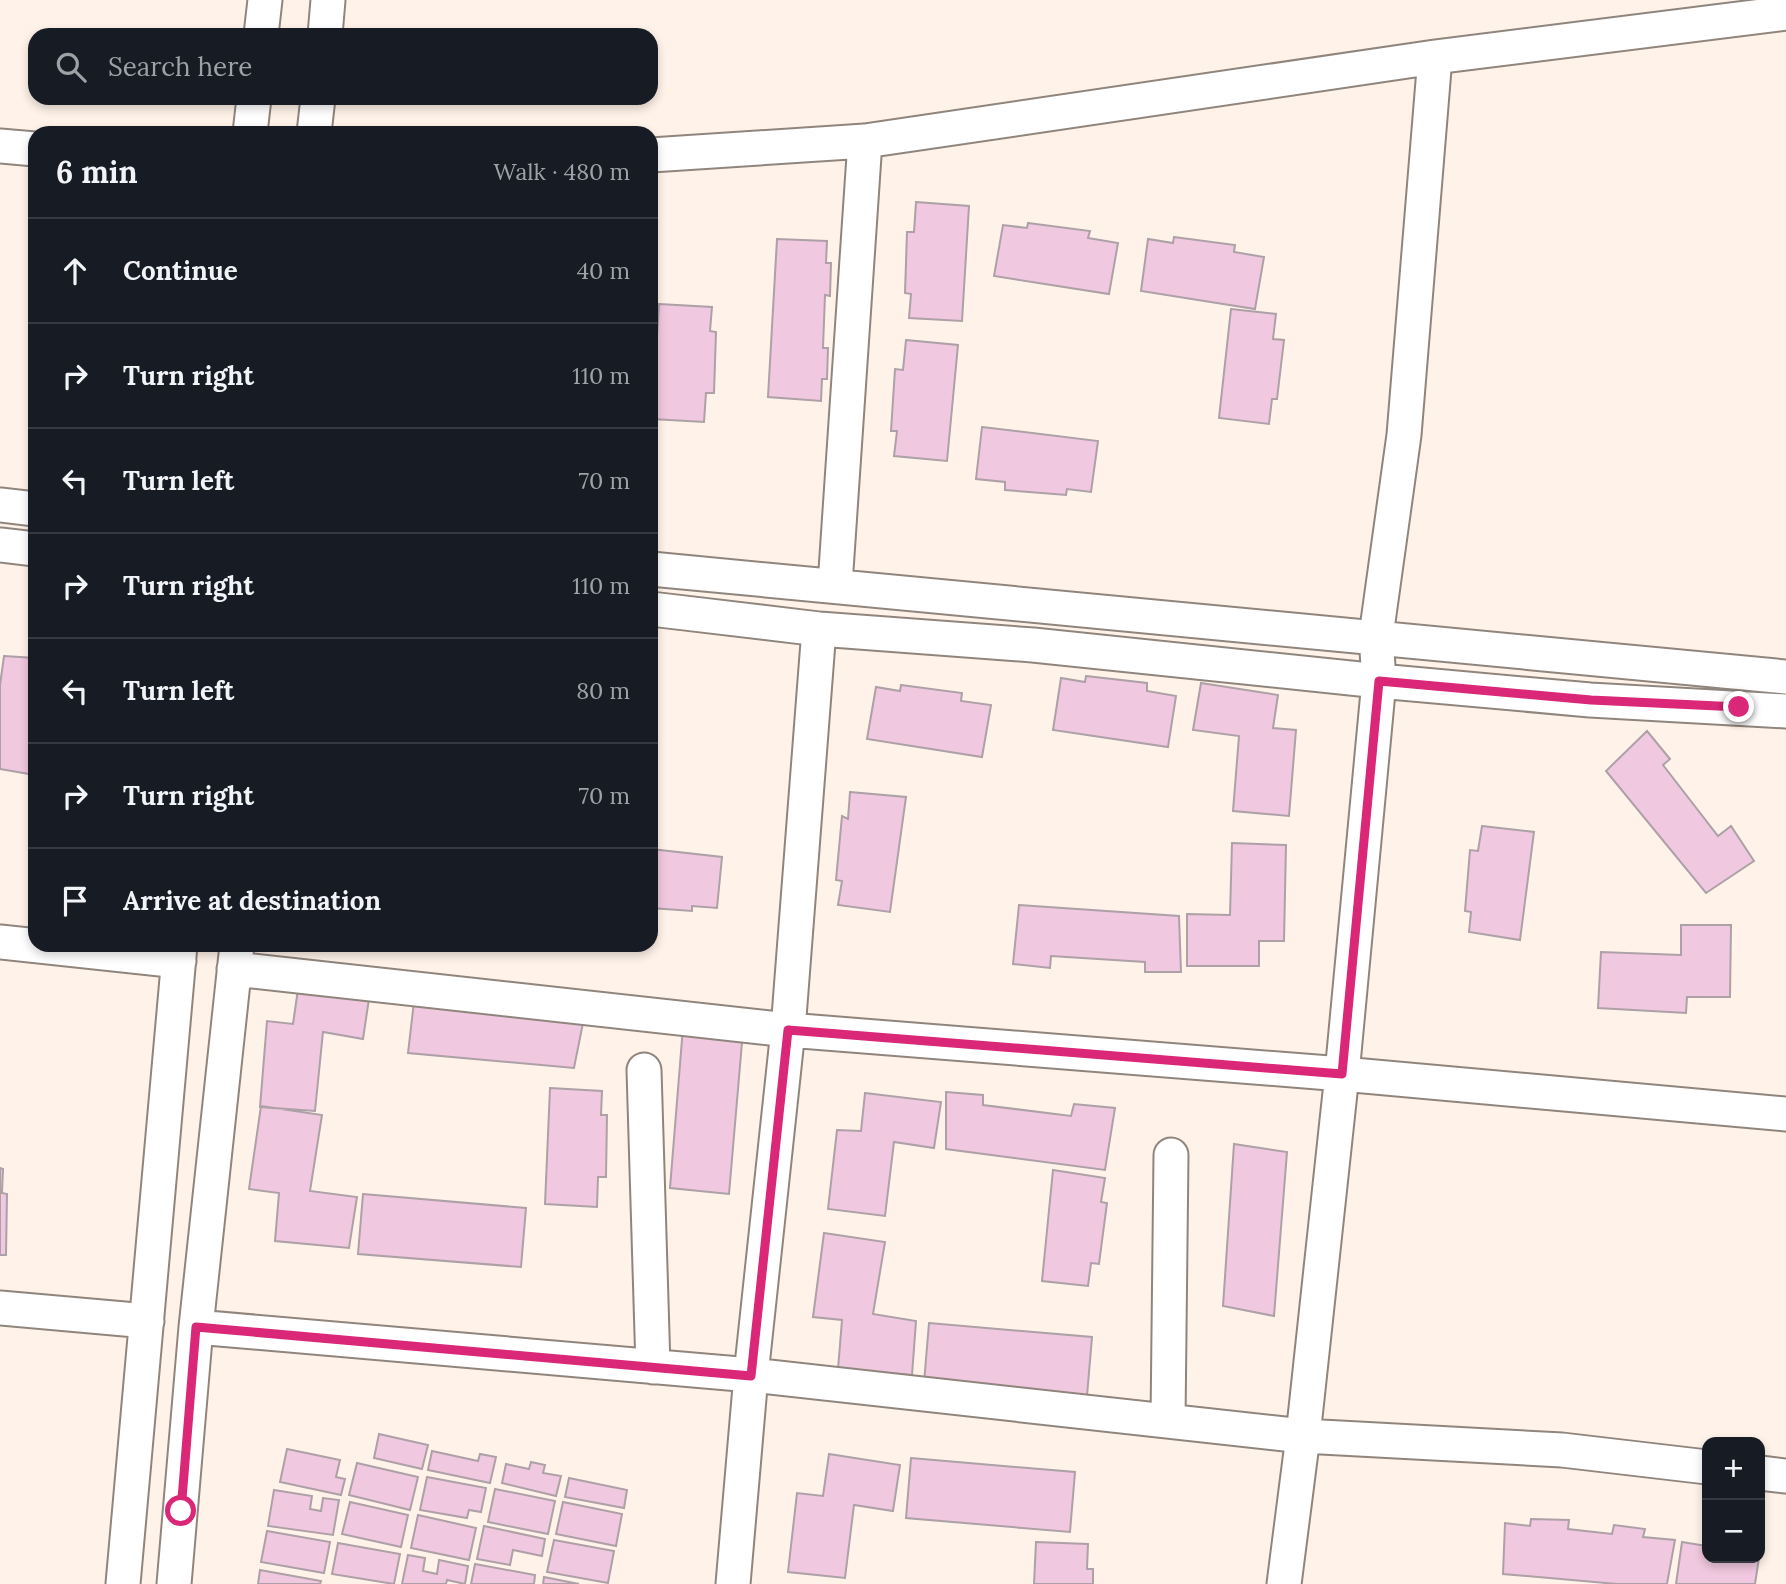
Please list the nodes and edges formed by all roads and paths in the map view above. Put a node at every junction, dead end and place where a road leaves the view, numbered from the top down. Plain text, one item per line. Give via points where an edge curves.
1 (265, 0) edge
2 (328, 0) edge
3 (1786, 13) edge
4 (262, 28) edge
5 (326, 28) edge
6 (1436, 57) junction
7 (253, 105) edge
8 (317, 105) edge
9 (251, 126) edge
10 (315, 126) edge
11 (866, 141) junction
12 (0, 146) edge
13 (28, 148) edge
14 (658, 155) edge
15 (0, 505) edge
16 (28, 508) edge
17 (0, 545) edge
18 (28, 548) edge
19 (658, 570) edge
20 (835, 585) junction
21 (658, 610) edge
22 (819, 629) junction
23 (1376, 636) junction
24 (1786, 677) edge
25 (1379, 681) junction
26 (1786, 711) edge
27 (0, 942) edge
28 (28, 944) edge
29 (180, 953) edge
30 (236, 957) edge
31 (788, 1030) junction
32 (644, 1070) dead end
33 (1342, 1074) junction
34 (1786, 1114) edge
35 (1171, 1155) dead end
36 (0, 1308) edge
37 (147, 1321) junction
38 (196, 1327) junction
39 (653, 1367) junction
40 (751, 1376) junction
41 (1168, 1421) junction
42 (1303, 1436) junction
43 (1702, 1466) edge
44 (1765, 1474) edge
45 (1786, 1476) edge
46 (123, 1584) edge
47 (174, 1584) edge
48 (733, 1584) edge
49 (1284, 1584) edge

1 - 4 street
2 - 5 street
3 - 6 street
6 - 11 street
6 - 23 street via 1404,435
7 - 9 street
8 - 10 street
11 - 14 street
11 - 20 street
12 - 13 street
15 - 16 street
17 - 18 street
19 - 20 street
20 - 23 street
21 - 22 street
22 - 25 street via 1033,645
22 - 31 street
23 - 24 street
23 - 25 street
25 - 26 street
25 - 33 street
27 - 28 street
29 - 37 street
30 - 31 street
30 - 38 street
31 - 33 street
31 - 40 street
32 - 39 street
33 - 34 street
33 - 42 street
35 - 41 street
36 - 37 street
37 - 46 street
38 - 39 street
38 - 47 street
39 - 40 street
40 - 41 street
40 - 48 street
41 - 42 street
42 - 43 street via 1562,1450
42 - 49 street
44 - 45 street

